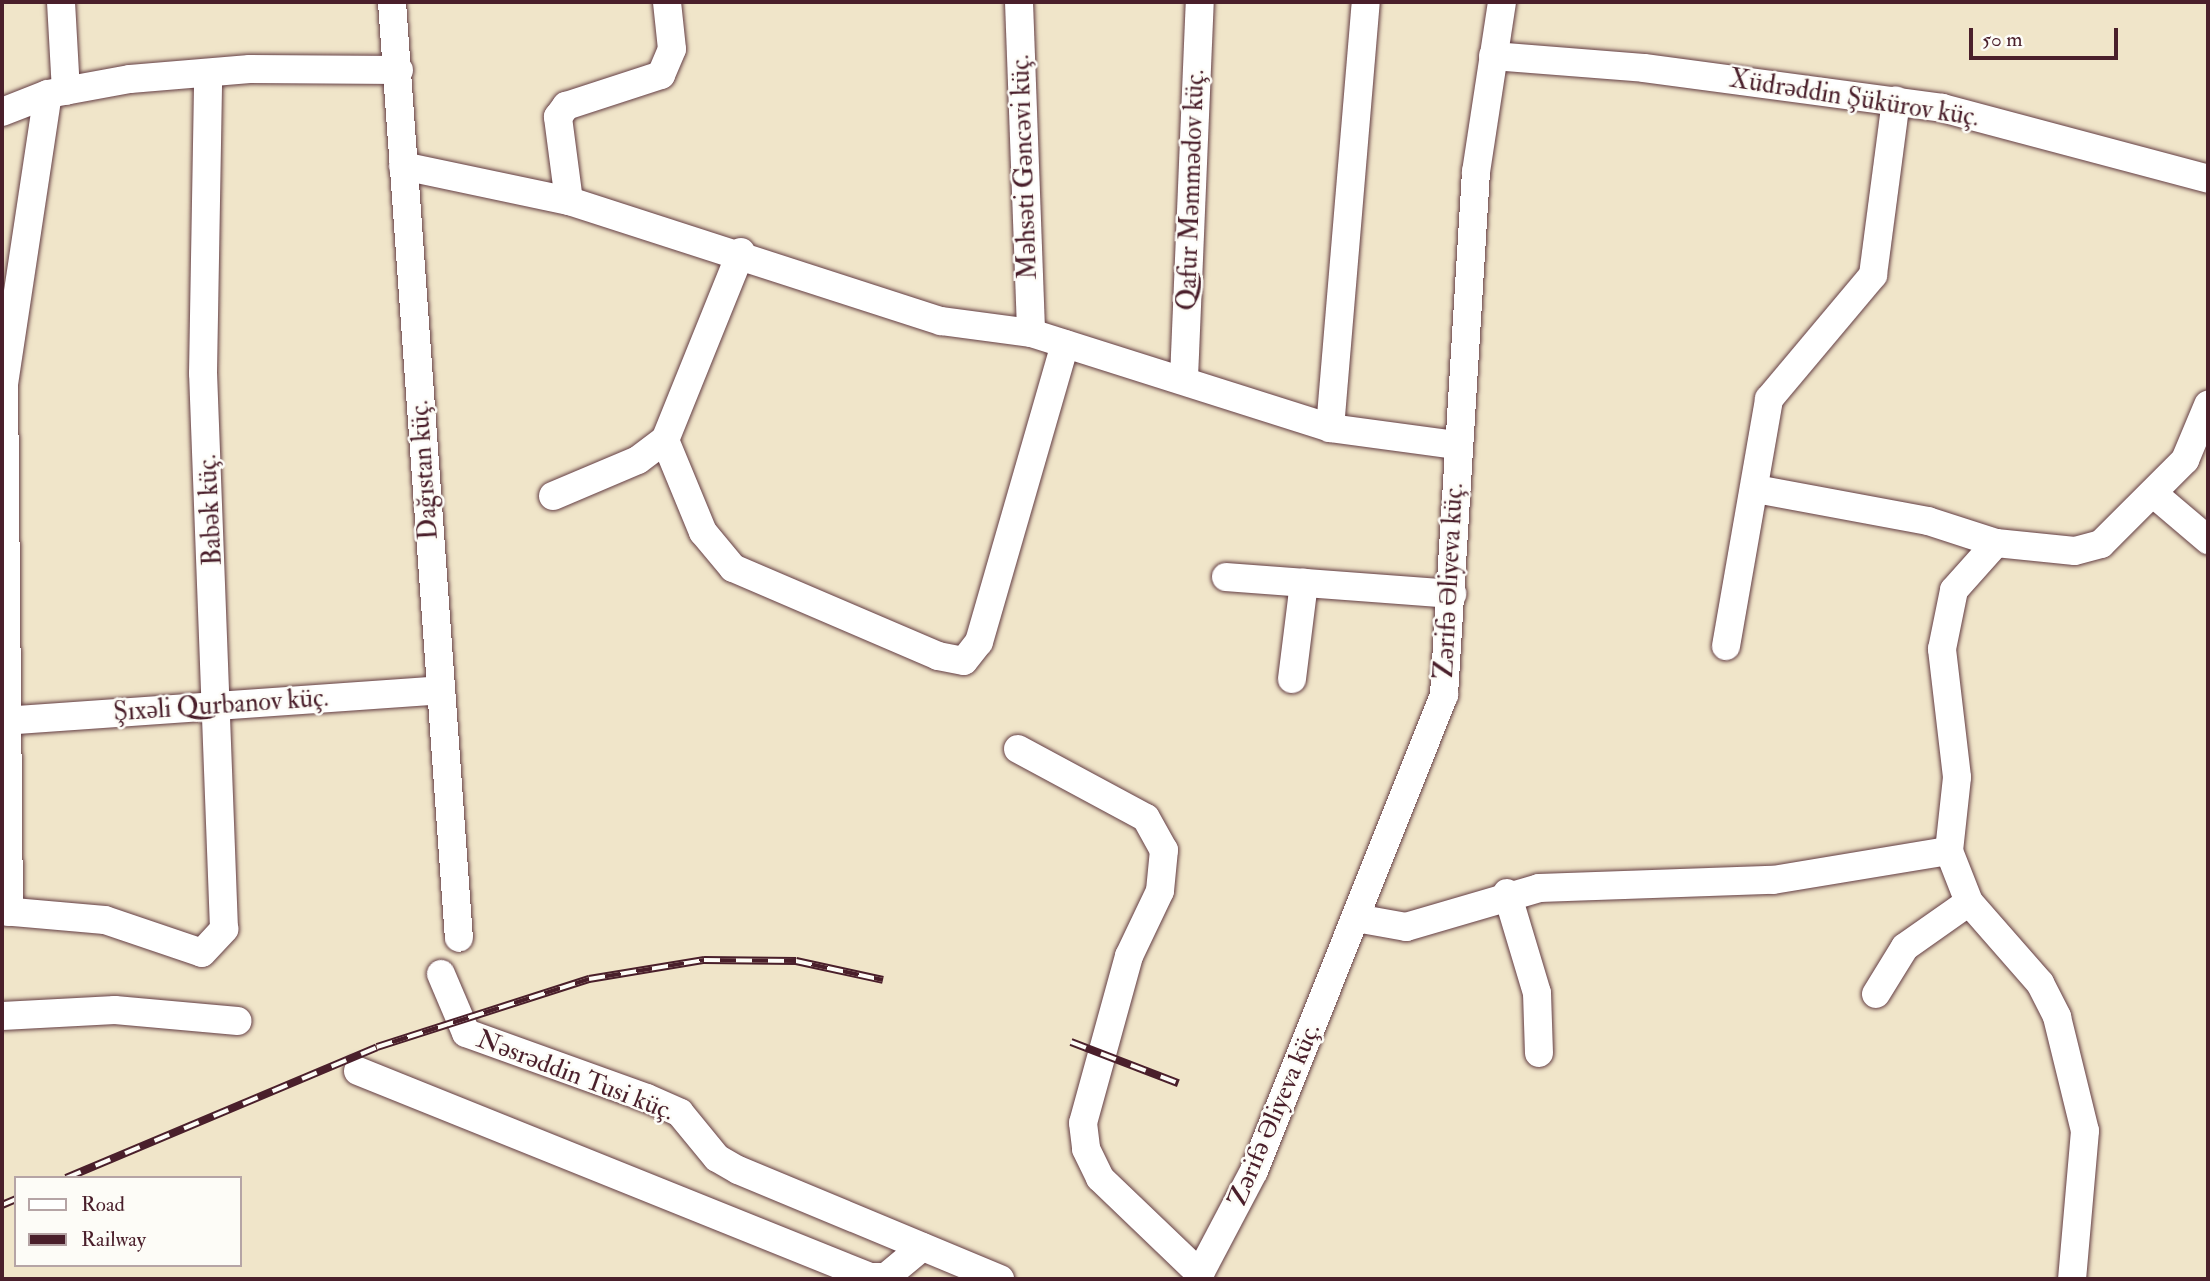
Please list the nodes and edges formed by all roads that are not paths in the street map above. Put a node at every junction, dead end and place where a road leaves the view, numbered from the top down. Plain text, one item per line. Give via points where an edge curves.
1 (61, 2) edge
2 (392, 2) edge
3 (667, 2) edge
4 (1019, 2) edge
5 (1200, 2) edge
6 (1366, 2) edge
7 (1502, 2) edge
8 (1493, 56) junction
9 (398, 70) junction
10 (208, 73) junction
11 (57, 93) junction
12 (1896, 101) junction
13 (2, 113) edge
14 (402, 166) junction
15 (2208, 179) edge
16 (569, 201) junction
17 (741, 252) junction
18 (1031, 333) junction
19 (1065, 344) junction
20 (1184, 378) junction
21 (3, 384) edge
22 (2208, 405) edge
23 (1330, 428) junction
24 (665, 440) junction
25 (1456, 445) junction
26 (1756, 489) junction
27 (2155, 495) junction
28 (553, 496) dead end
29 (2208, 540) edge
30 (1996, 543) junction
31 (1226, 577) dead end
32 (1304, 583) junction
33 (1452, 594) junction
34 (1726, 646) dead end
35 (1292, 679) dead end
36 (441, 690) junction
37 (220, 707) junction
38 (4, 720) edge
39 (1018, 749) dead end
40 (1949, 851) junction
41 (1507, 893) junction
42 (1969, 902) junction
43 (5, 912) edge
44 (1356, 918) junction
45 (459, 938) dead end
46 (441, 974) dead end
47 (1876, 994) dead end
48 (2, 1016) edge
49 (238, 1021) dead end
50 (1539, 1053) dead end
51 (358, 1071) dead end
52 (922, 1247) junction
53 (1198, 1277) edge
54 (1000, 1279) edge
55 (2072, 1279) edge

1 - 11 street
2 - 9 street, Dağıstan küç.
3 - 16 street via 672,49 661,75 566,106 558,117
4 - 18 street, Məhsəti Gəncəvi küç.
5 - 20 street, Qafur Məmmədov küç.
6 - 23 street
7 - 8 street, Zərifə Əliyeva küç.
8 - 12 street, Xüdrəddin Şükürov küç.
8 - 25 street, Zərifə Əliyeva küç. via 1476,173
9 - 10 street
9 - 14 street, Dağıstan küç.
10 - 11 street
10 - 37 street, Babək küç. via 203,373
11 - 13 street
11 - 21 street
12 - 15 street, Xüdrəddin Şükürov küç.
12 - 26 street via 1873,275 1769,399
14 - 16 street
14 - 36 street, Dağıstan küç.
16 - 17 street
17 - 18 street via 941,321
17 - 24 street
18 - 19 street
19 - 20 street
19 - 24 street via 979,642 964,661 733,568 703,532
20 - 23 street
21 - 38 street
22 - 27 street via 2185,460
23 - 25 street
24 - 28 street via 638,460
25 - 33 street, Zərifə Əliyeva küç.
26 - 30 street via 1928,521
26 - 34 street
27 - 29 street
27 - 30 street via 2101,544 2075,551
30 - 40 street via 1954,590 1942,624 1957,777
31 - 32 street
32 - 33 street
32 - 35 street
33 - 44 street, Zərifə Əliyeva küç. via 1450,652 1433,731
36 - 37 street, Şıxəli Qurbanov küç.
36 - 45 street, Dağıstan küç.
37 - 38 street, Şıxəli Qurbanov küç.
37 - 43 street, Babək küç. via 226,901 217,944 202,953 106,920
38 - 43 street
39 - 53 street via 1146,818 1164,850 1160,891 1129,956 1083,1123 1086,1149 1100,1178
40 - 41 street via 1884,867 1773,880
40 - 42 street
41 - 44 street via 1406,927
41 - 50 street via 1537,993
42 - 47 street via 1905,947
42 - 55 street via 2040,983 2057,1017 2085,1131
44 - 53 street, Zərifə Əliyeva küç. via 1254,1171
46 - 52 street, Nəsrəddin Tusi küç. via 466,1033 680,1113 717,1158 738,1171
48 - 49 street via 115,1010
51 - 52 street via 870,1278 886,1277
52 - 54 street, Nəsrəddin Tusi küç.

